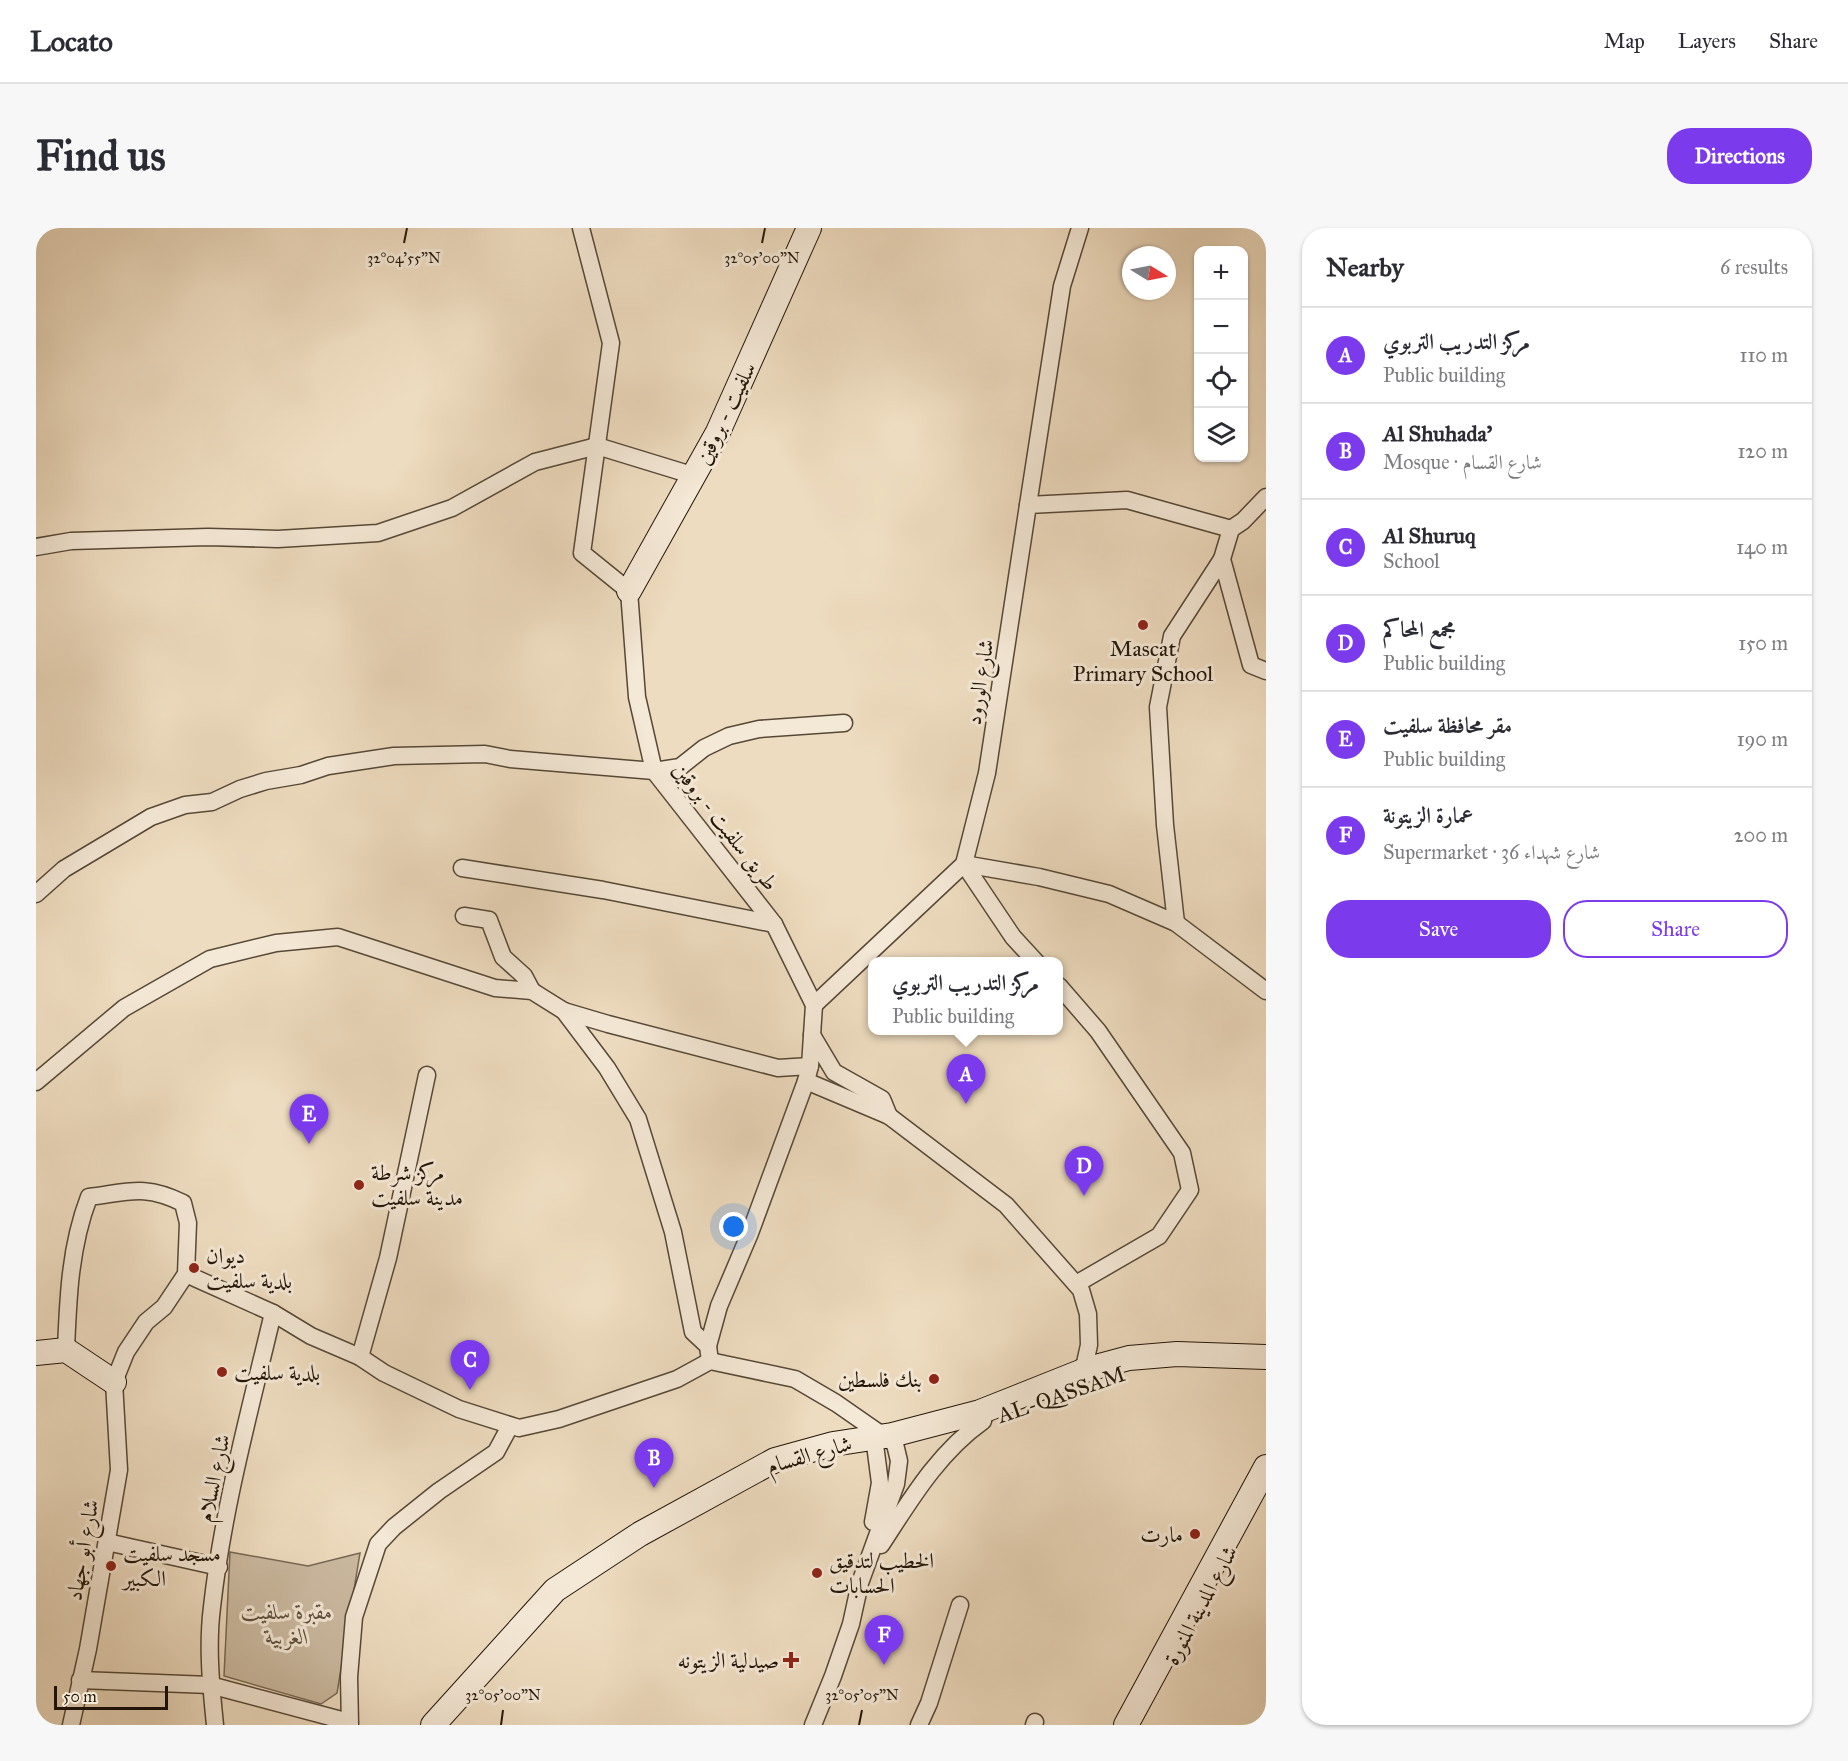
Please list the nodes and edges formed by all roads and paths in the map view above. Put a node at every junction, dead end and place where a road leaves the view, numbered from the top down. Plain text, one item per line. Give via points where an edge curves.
1 (581, 228) edge
2 (809, 228) edge
3 (1080, 228) edge
4 (597, 446) junction
5 (695, 476) junction
6 (1266, 496) edge
7 (1028, 505) junction
8 (1230, 529) junction
9 (36, 547) edge
10 (1222, 558) junction
11 (629, 591) junction
12 (1266, 671) edge
13 (844, 723) dead end
14 (654, 771) junction
15 (963, 864) junction
16 (462, 868) dead end
17 (36, 894) edge
18 (464, 916) dead end
19 (1176, 923) junction
20 (774, 924) junction
21 (1031, 957) edge
22 (532, 991) junction
23 (1063, 991) edge
24 (1266, 991) edge
25 (814, 1005) junction
26 (564, 1011) junction
27 (812, 1035) junction
28 (808, 1073) junction
29 (427, 1075) dead end
30 (36, 1082) edge
31 (889, 1116) junction
32 (186, 1274) junction
33 (1076, 1284) junction
34 (273, 1313) junction
35 (66, 1350) junction
36 (36, 1353) edge
37 (709, 1353) junction
38 (360, 1357) junction
39 (1266, 1357) edge
40 (36, 1363) edge
41 (1266, 1367) edge
42 (1078, 1373) junction
43 (114, 1382) junction
44 (983, 1420) junction
45 (510, 1426) junction
46 (882, 1441) junction
47 (1266, 1467) edge
48 (1266, 1486) edge
49 (107, 1542) junction
50 (219, 1567) junction
51 (859, 1585) junction
52 (960, 1605) dead end
53 (80, 1680) junction
54 (210, 1685) junction
55 (349, 1723) edge
56 (71, 1725) edge
57 (215, 1725) edge
58 (433, 1725) edge
59 (445, 1725) edge
60 (807, 1725) edge
61 (813, 1725) edge
62 (920, 1725) edge
63 (1126, 1725) edge
64 (1135, 1725) edge

1 - 4 street via 611,343
2 - 5 main road, سلفيت - بروقين
3 - 7 street, شارع الورود via 1062,286
4 - 5 street
4 - 9 street via 535,462 452,508 378,533 278,539 71,541
4 - 11 street via 582,553
5 - 11 main road, سلفيت - بروقين
6 - 8 street
7 - 8 street via 1127,500
7 - 15 street, شارع الورود via 990,753
8 - 10 street
10 - 12 street via 1251,665
10 - 19 street via 1172,636 1158,706
11 - 14 street, طريق سلفيت - بروقين via 637,697
13 - 14 street via 759,729 729,736 704,748 680,767
14 - 17 street via 485,754 394,756 327,766 151,817 64,869
14 - 20 street, طريق سلفيت - بروقين
15 - 19 street via 1109,894
15 - 21 street
15 - 25 street
16 - 20 street via 603,890
18 - 22 street via 489,920 503,957 524,976
19 - 24 street
20 - 25 street, طريق سلفيت - بروقين
22 - 26 street
22 - 30 street via 495,988 338,937 276,943 210,959 156,987 124,1008
23 - 33 street via 1098,1031 1182,1154 1190,1190 1159,1236
25 - 27 street
26 - 28 street
26 - 37 street via 607,1068 638,1119 673,1232 693,1332
27 - 28 street
27 - 31 street via 834,1072 882,1099
28 - 31 street
28 - 37 street via 719,1306
29 - 38 street via 388,1258
31 - 33 street via 1006,1205
32 - 34 street
32 - 35 street via 188,1223 183,1203 159,1191 88,1197 71,1268
32 - 43 street via 131,1344
33 - 42 street via 1085,1300 1090,1329 1088,1354
34 - 38 street via 311,1336
34 - 50 street, شارع السلام
35 - 36 main road
35 - 40 street
35 - 43 main road
37 - 45 street via 677,1379 560,1419 519,1428
37 - 46 street via 795,1379 836,1403
38 - 45 street via 459,1409
39 - 42 main road, شارع القسام via 1158,1355 1129,1358
41 - 44 main road, AL-QASSAM via 1132,1369 1091,1379
42 - 46 main road, شارع القسام via 980,1412
43 - 49 street, شارع أبو جهاد via 118,1470
44 - 46 main road, AL-QASSAM
44 - 51 street via 956,1441 934,1466
45 - 55 street via 496,1452 439,1491 378,1544 354,1617
46 - 51 street via 898,1461 896,1484
46 - 58 main road, شارع القسام via 833,1444 775,1460 621,1546 555,1590
46 - 59 main road, شارع القسام via 778,1468 644,1541 559,1599
46 - 60 street via 877,1507 846,1622
47 - 63 main road
48 - 64 main road, شارع المدينة المنورة
49 - 50 street
49 - 53 street, شارع أبو جهاد
50 - 54 street, شارع السلام via 211,1608
51 - 61 street via 851,1624
52 - 62 street
53 - 54 street
53 - 56 street, شارع أبو جهاد
54 - 55 street
54 - 57 street, شارع السلام

